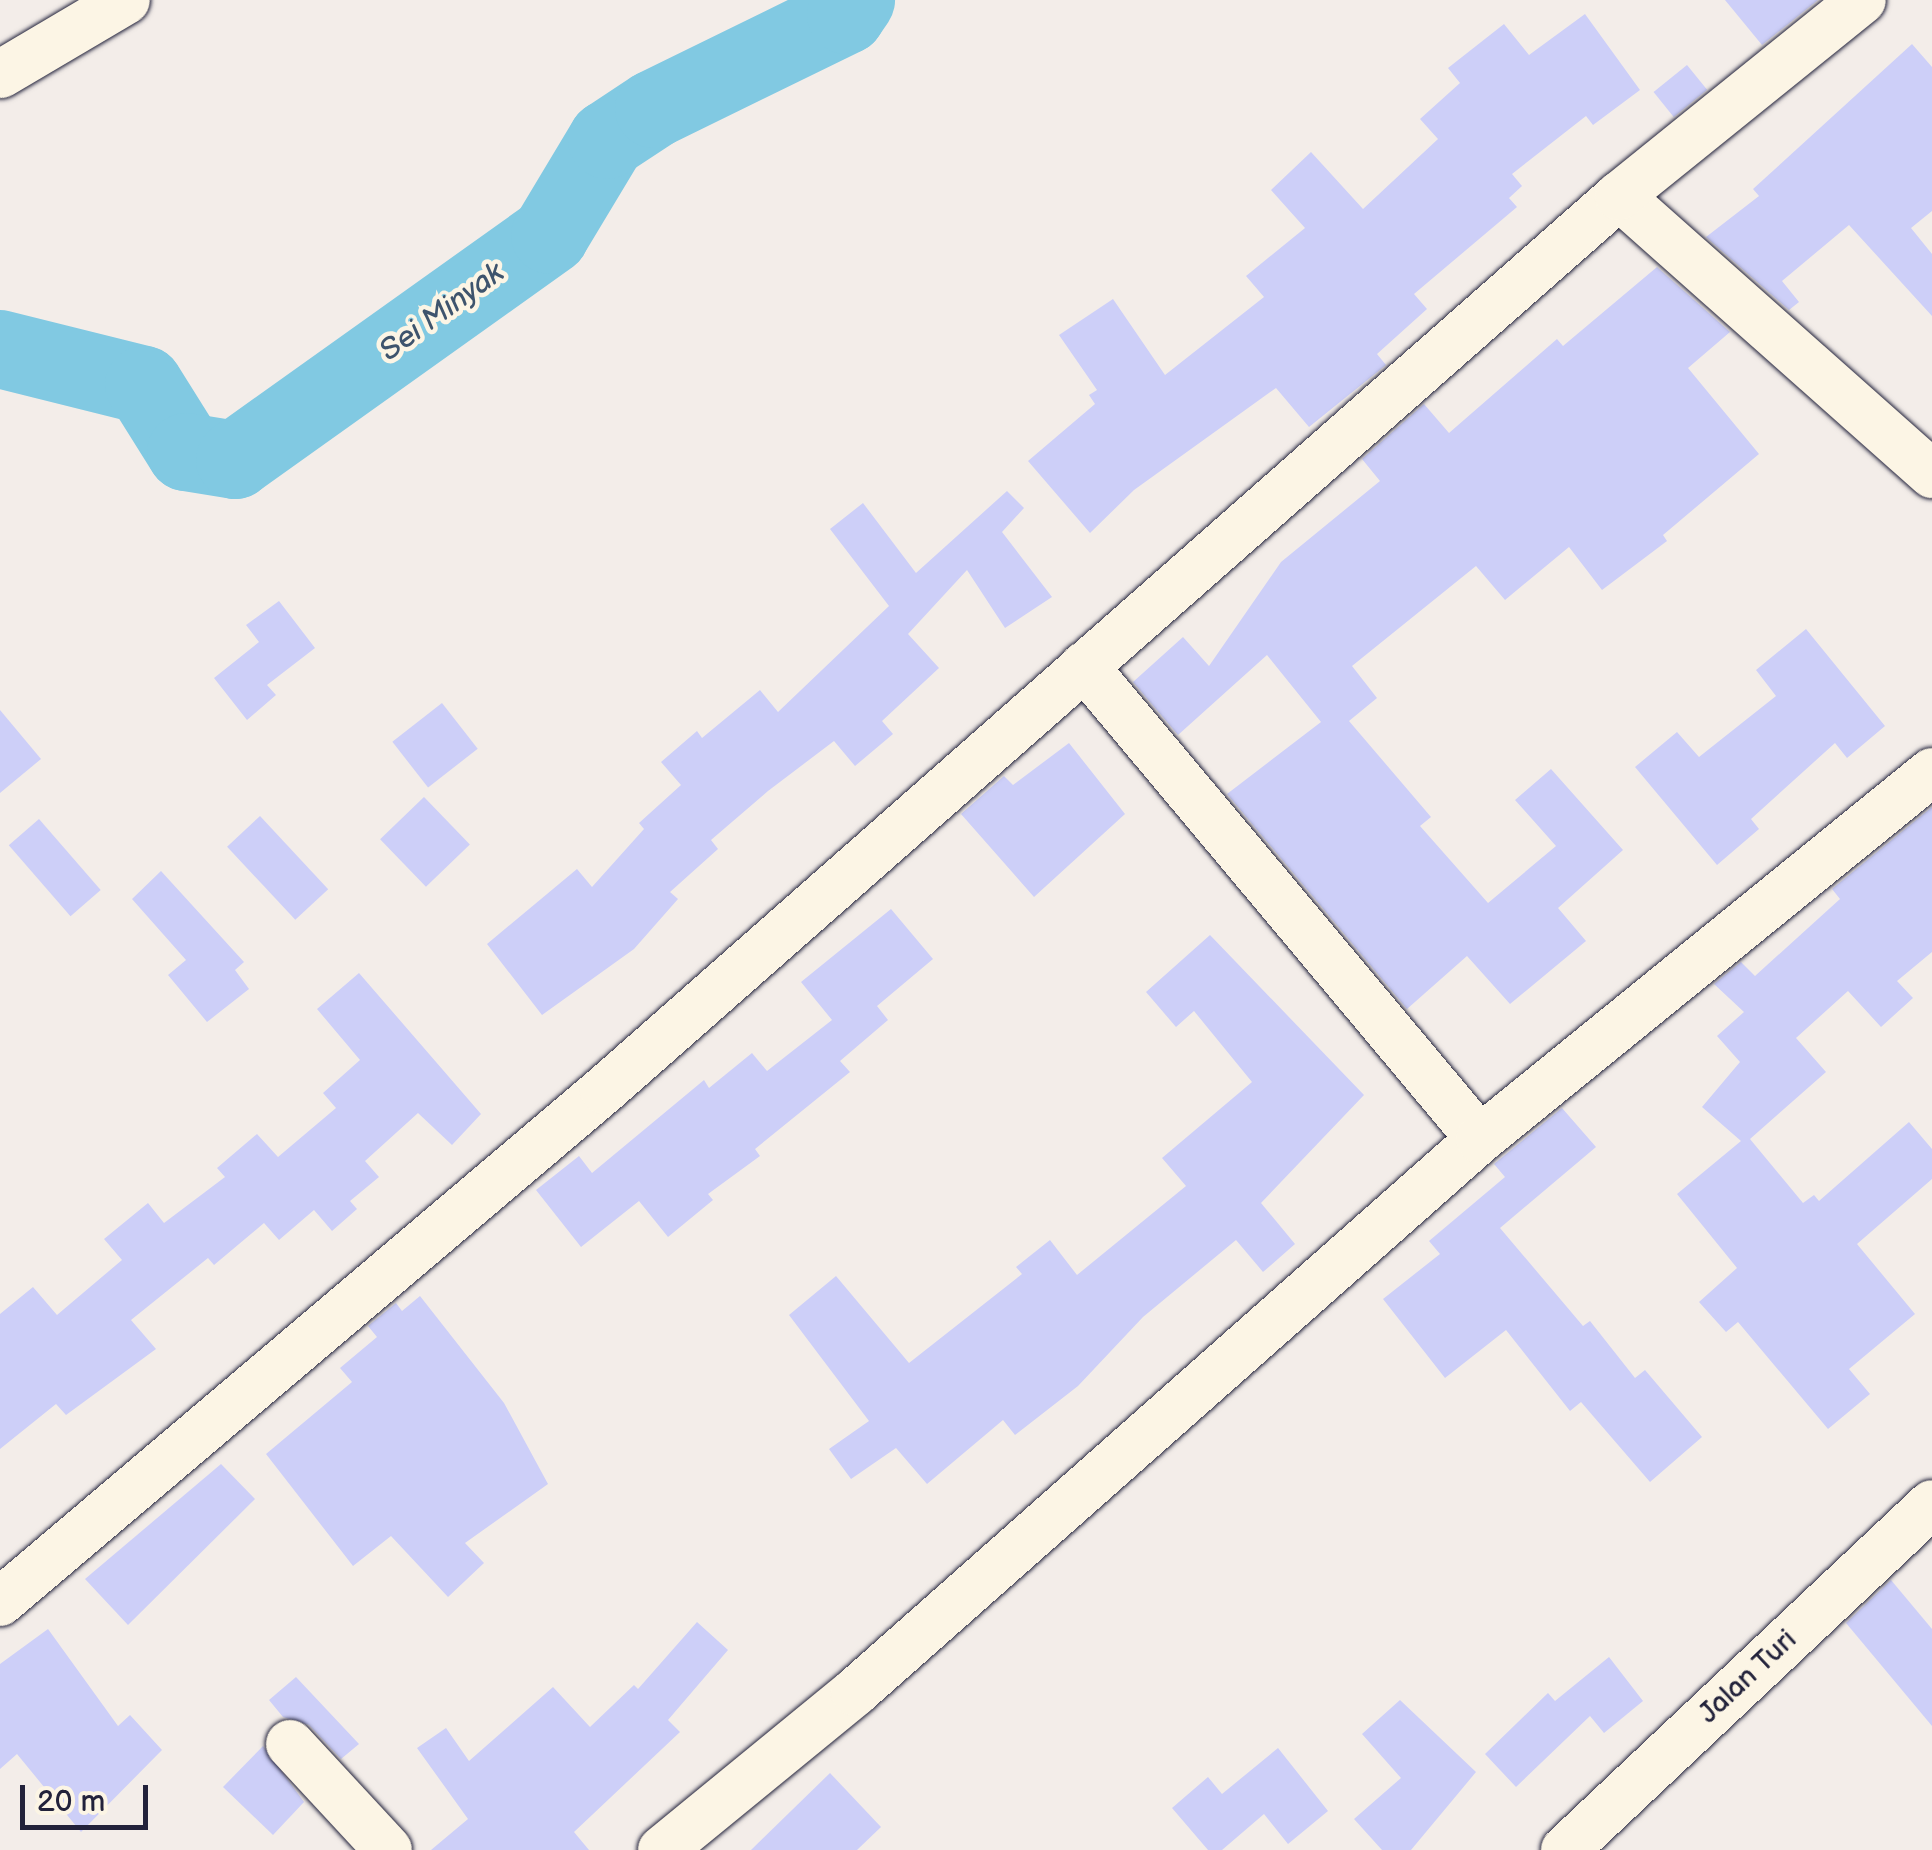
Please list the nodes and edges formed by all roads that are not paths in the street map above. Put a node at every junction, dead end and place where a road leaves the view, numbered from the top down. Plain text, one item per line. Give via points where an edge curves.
1 (126, 0) edge
2 (1862, 0) edge
3 (2, 74) edge
4 (1619, 196) junction
5 (1932, 474) edge
6 (1084, 666) junction
7 (1932, 772) edge
8 (1480, 1138) junction
9 (1932, 1504) edge
10 (0, 1602) edge
11 (290, 1744) dead end
12 (388, 1850) edge
13 (662, 1850) edge
14 (1564, 1850) edge

1 - 3 street
2 - 4 street
4 - 5 street
4 - 6 street
6 - 8 street
6 - 10 street via 604,1090
7 - 8 street
8 - 13 street via 854,1692
9 - 14 street, Jalan Turi
11 - 12 street

